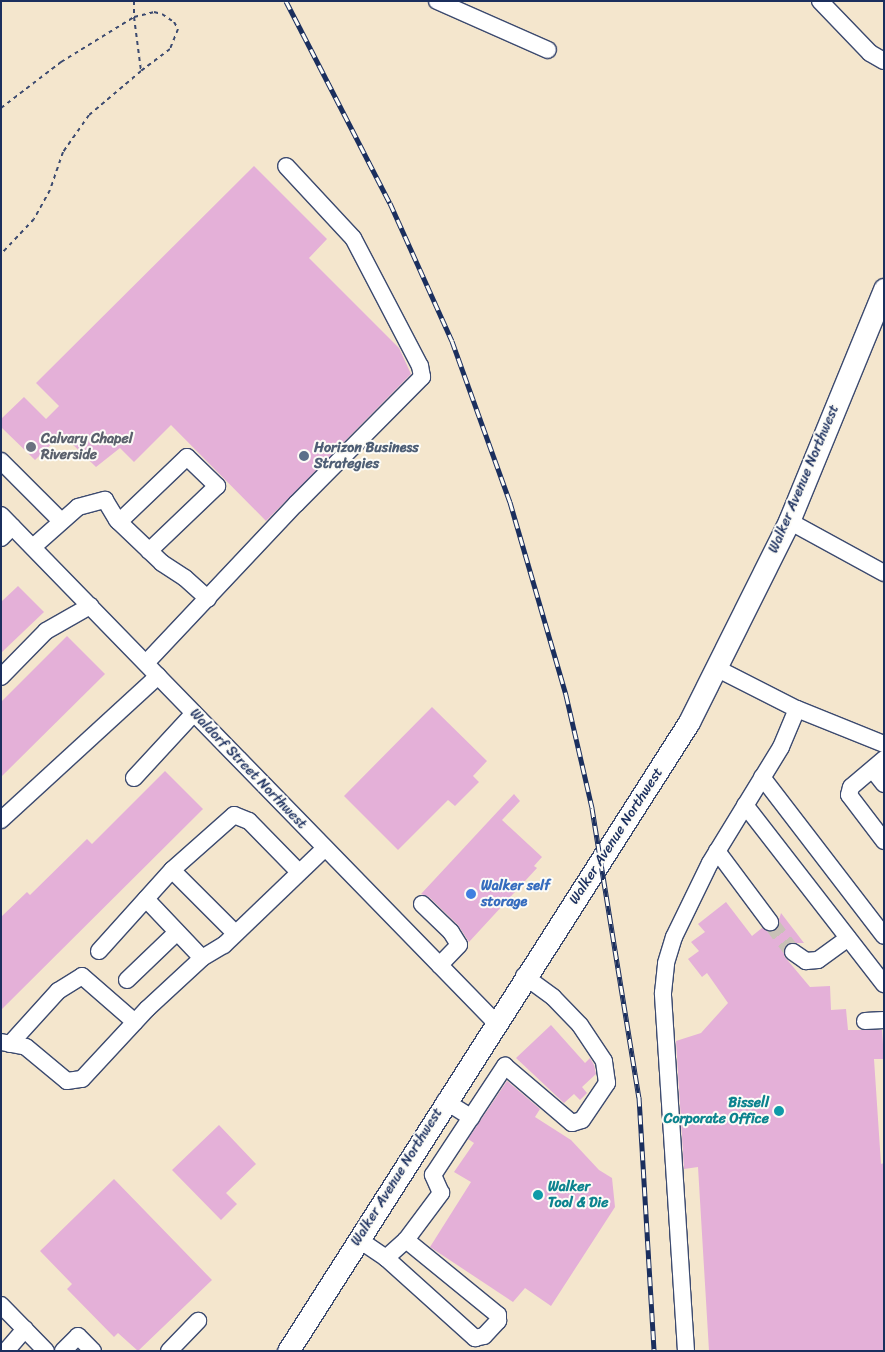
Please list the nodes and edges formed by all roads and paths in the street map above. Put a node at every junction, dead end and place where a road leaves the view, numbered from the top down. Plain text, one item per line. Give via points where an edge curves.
1 (134, 1) edge
2 (437, 1) edge
3 (820, 1) edge
4 (134, 17) junction
5 (548, 50) dead end
6 (884, 61) edge
7 (141, 71) junction
8 (1, 108) edge
9 (286, 166) dead end
10 (1, 254) edge
11 (884, 289) edge
12 (1, 461) edge
13 (61, 521) junction
14 (789, 521) junction
15 (119, 522) junction
16 (5, 527) edge
17 (33, 548) junction
18 (149, 551) junction
19 (884, 573) edge
20 (208, 599) junction
21 (90, 606) junction
22 (146, 663) junction
23 (718, 669) junction
24 (158, 676) junction
25 (1, 677) edge
26 (797, 710) junction
27 (194, 713) junction
28 (884, 744) edge
29 (878, 765) edge
30 (762, 777) junction
31 (134, 778) dead end
32 (884, 784) edge
33 (745, 805) junction
34 (1, 820) edge
35 (884, 841) edge
36 (325, 848) junction
37 (716, 851) junction
38 (172, 870) junction
39 (299, 872) junction
40 (146, 900) junction
41 (422, 904) dead end
42 (770, 922) tunnel mouth
43 (177, 932) junction
44 (235, 934) junction
45 (884, 936) edge
46 (848, 938) junction
47 (99, 951) dead end
48 (793, 952) tunnel mouth
49 (202, 958) junction
50 (440, 965) junction
51 (524, 976) junction
52 (127, 980) dead end
53 (884, 984) edge
54 (884, 1020) edge
55 (865, 1021) dead end
56 (136, 1022) junction
57 (495, 1022) junction
58 (6, 1043) edge
59 (445, 1102) junction
60 (471, 1116) junction
61 (409, 1158) junction
62 (434, 1175) junction
63 (358, 1239) junction
64 (406, 1240) junction
65 (386, 1258) junction
66 (1, 1305) edge
67 (198, 1321) dead end
68 (25, 1330) junction
69 (294, 1348) edge
70 (6, 1351) edge
71 (46, 1351) edge
72 (63, 1351) edge
73 (93, 1351) edge
74 (169, 1351) edge
75 (686, 1351) edge

1 - 4 path
2 - 5 street
3 - 6 street via 870,52
4 - 7 path
4 - 7 path via 154,12 162,14 178,29 170,50
4 - 8 path via 61,62
7 - 10 path via 89,115 64,152 50,190 34,219
9 - 20 street via 354,238 420,366 422,377 296,504
11 - 14 main road, Walker Avenue Northwest
12 - 13 street
13 - 15 street via 78,507 105,500
13 - 17 street
14 - 19 street
14 - 23 main road, Walker Avenue Northwest
15 - 18 street
15 - 18 street via 187,457 218,486
16 - 17 street, Waldorf Street Northwest
17 - 21 street, Waldorf Street Northwest
18 - 20 street
20 - 22 street
21 - 22 street, Waldorf Street Northwest
21 - 25 street via 46,631
22 - 24 street, Waldorf Street Northwest
23 - 26 street
23 - 51 main road, Walker Avenue Northwest via 665,761
24 - 27 street, Waldorf Street Northwest
24 - 34 street
26 - 28 street
26 - 30 street via 781,747
27 - 31 street
27 - 36 street, Waldorf Street Northwest
29 - 32 street
29 - 35 street via 850,787 849,795
30 - 33 street
30 - 45 street
33 - 37 street
33 - 46 street
36 - 39 street
36 - 50 street, Waldorf Street Northwest
37 - 42 street
37 - 75 street via 674,937 666,963 663,993
38 - 39 street via 234,815 249,821
38 - 40 street
38 - 44 street
39 - 44 street
40 - 43 street
40 - 47 street
41 - 50 street via 452,932 458,945
43 - 49 street
43 - 52 street
44 - 49 street
46 - 48 street via 818,960 806,961
46 - 53 street
49 - 56 street
50 - 57 street, Waldorf Street Northwest
51 - 57 main road, Walker Avenue Northwest
51 - 60 street via 553,997 580,1025 604,1061 607,1083 582,1120 572,1123 505,1066
54 - 55 street
56 - 58 street via 82,1079 67,1081 26,1047
56 - 58 street via 82,976 58,991
57 - 59 main road, Walker Avenue Northwest
59 - 60 street
59 - 61 main road, Walker Avenue Northwest
60 - 62 street
61 - 62 street
61 - 63 main road, Walker Avenue Northwest
62 - 64 street via 441,1192
63 - 65 street
63 - 69 main road, Walker Avenue Northwest
64 - 65 street
64 - 65 street via 498,1315 498,1321 484,1336 474,1338
66 - 68 street
67 - 74 street
68 - 70 street
68 - 71 street
72 - 73 street via 78,1336

